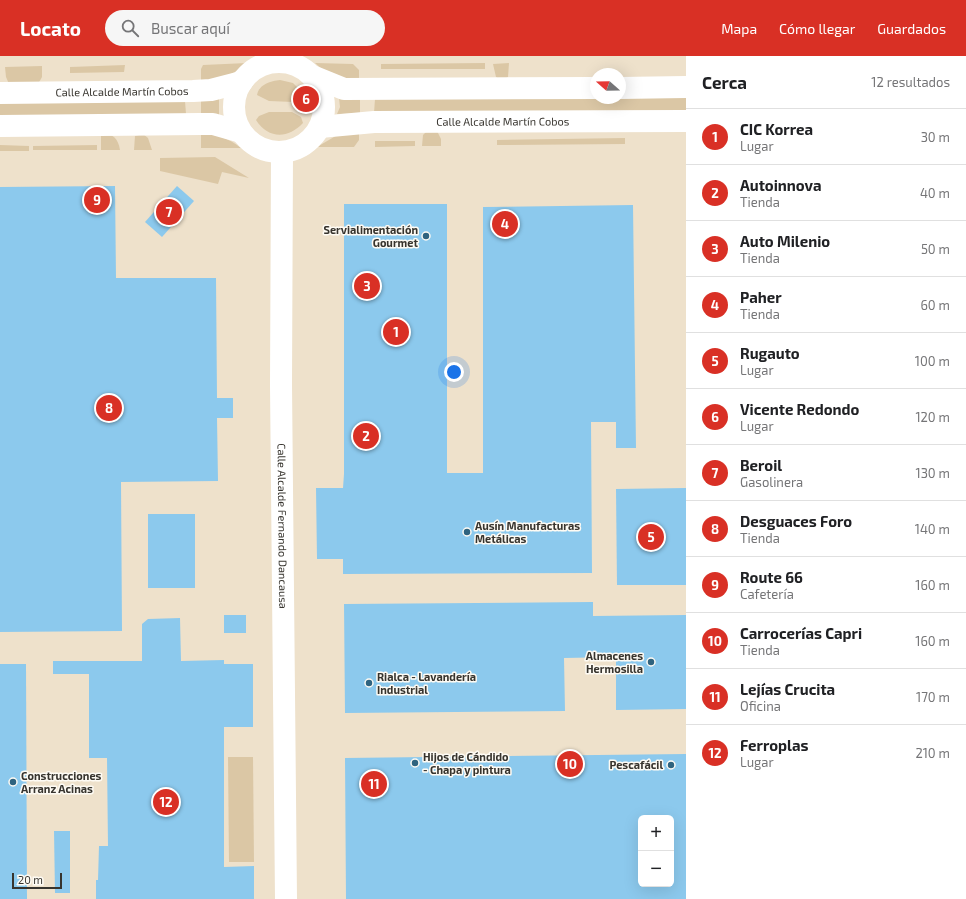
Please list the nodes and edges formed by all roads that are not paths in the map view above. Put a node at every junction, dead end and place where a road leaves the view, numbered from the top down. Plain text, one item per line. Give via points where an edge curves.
1 (282, 59) edge
2 (312, 76) junction
3 (242, 82) junction
4 (686, 87) edge
5 (590, 88) edge
6 (626, 88) edge
7 (0, 93) edge
8 (686, 121) edge
9 (0, 126) edge
10 (320, 127) junction
11 (241, 132) junction
12 (282, 153) junction
13 (286, 899) edge

1 - 2 main road
1 - 3 main road via 261,66
2 - 5 main road via 344,89
2 - 10 main road via 320,87 324,100 324,114
3 - 7 main road, Calle Alcalde Martín Cobos via 211,90 193,91
3 - 11 main road via 234,106
4 - 6 main road
8 - 10 main road, Calle Alcalde Martín Cobos via 374,122
9 - 11 main road via 213,124
10 - 12 main road via 304,145
11 - 12 main road via 259,148
12 - 13 main road, Calle Alcalde Fernando Dancausa

